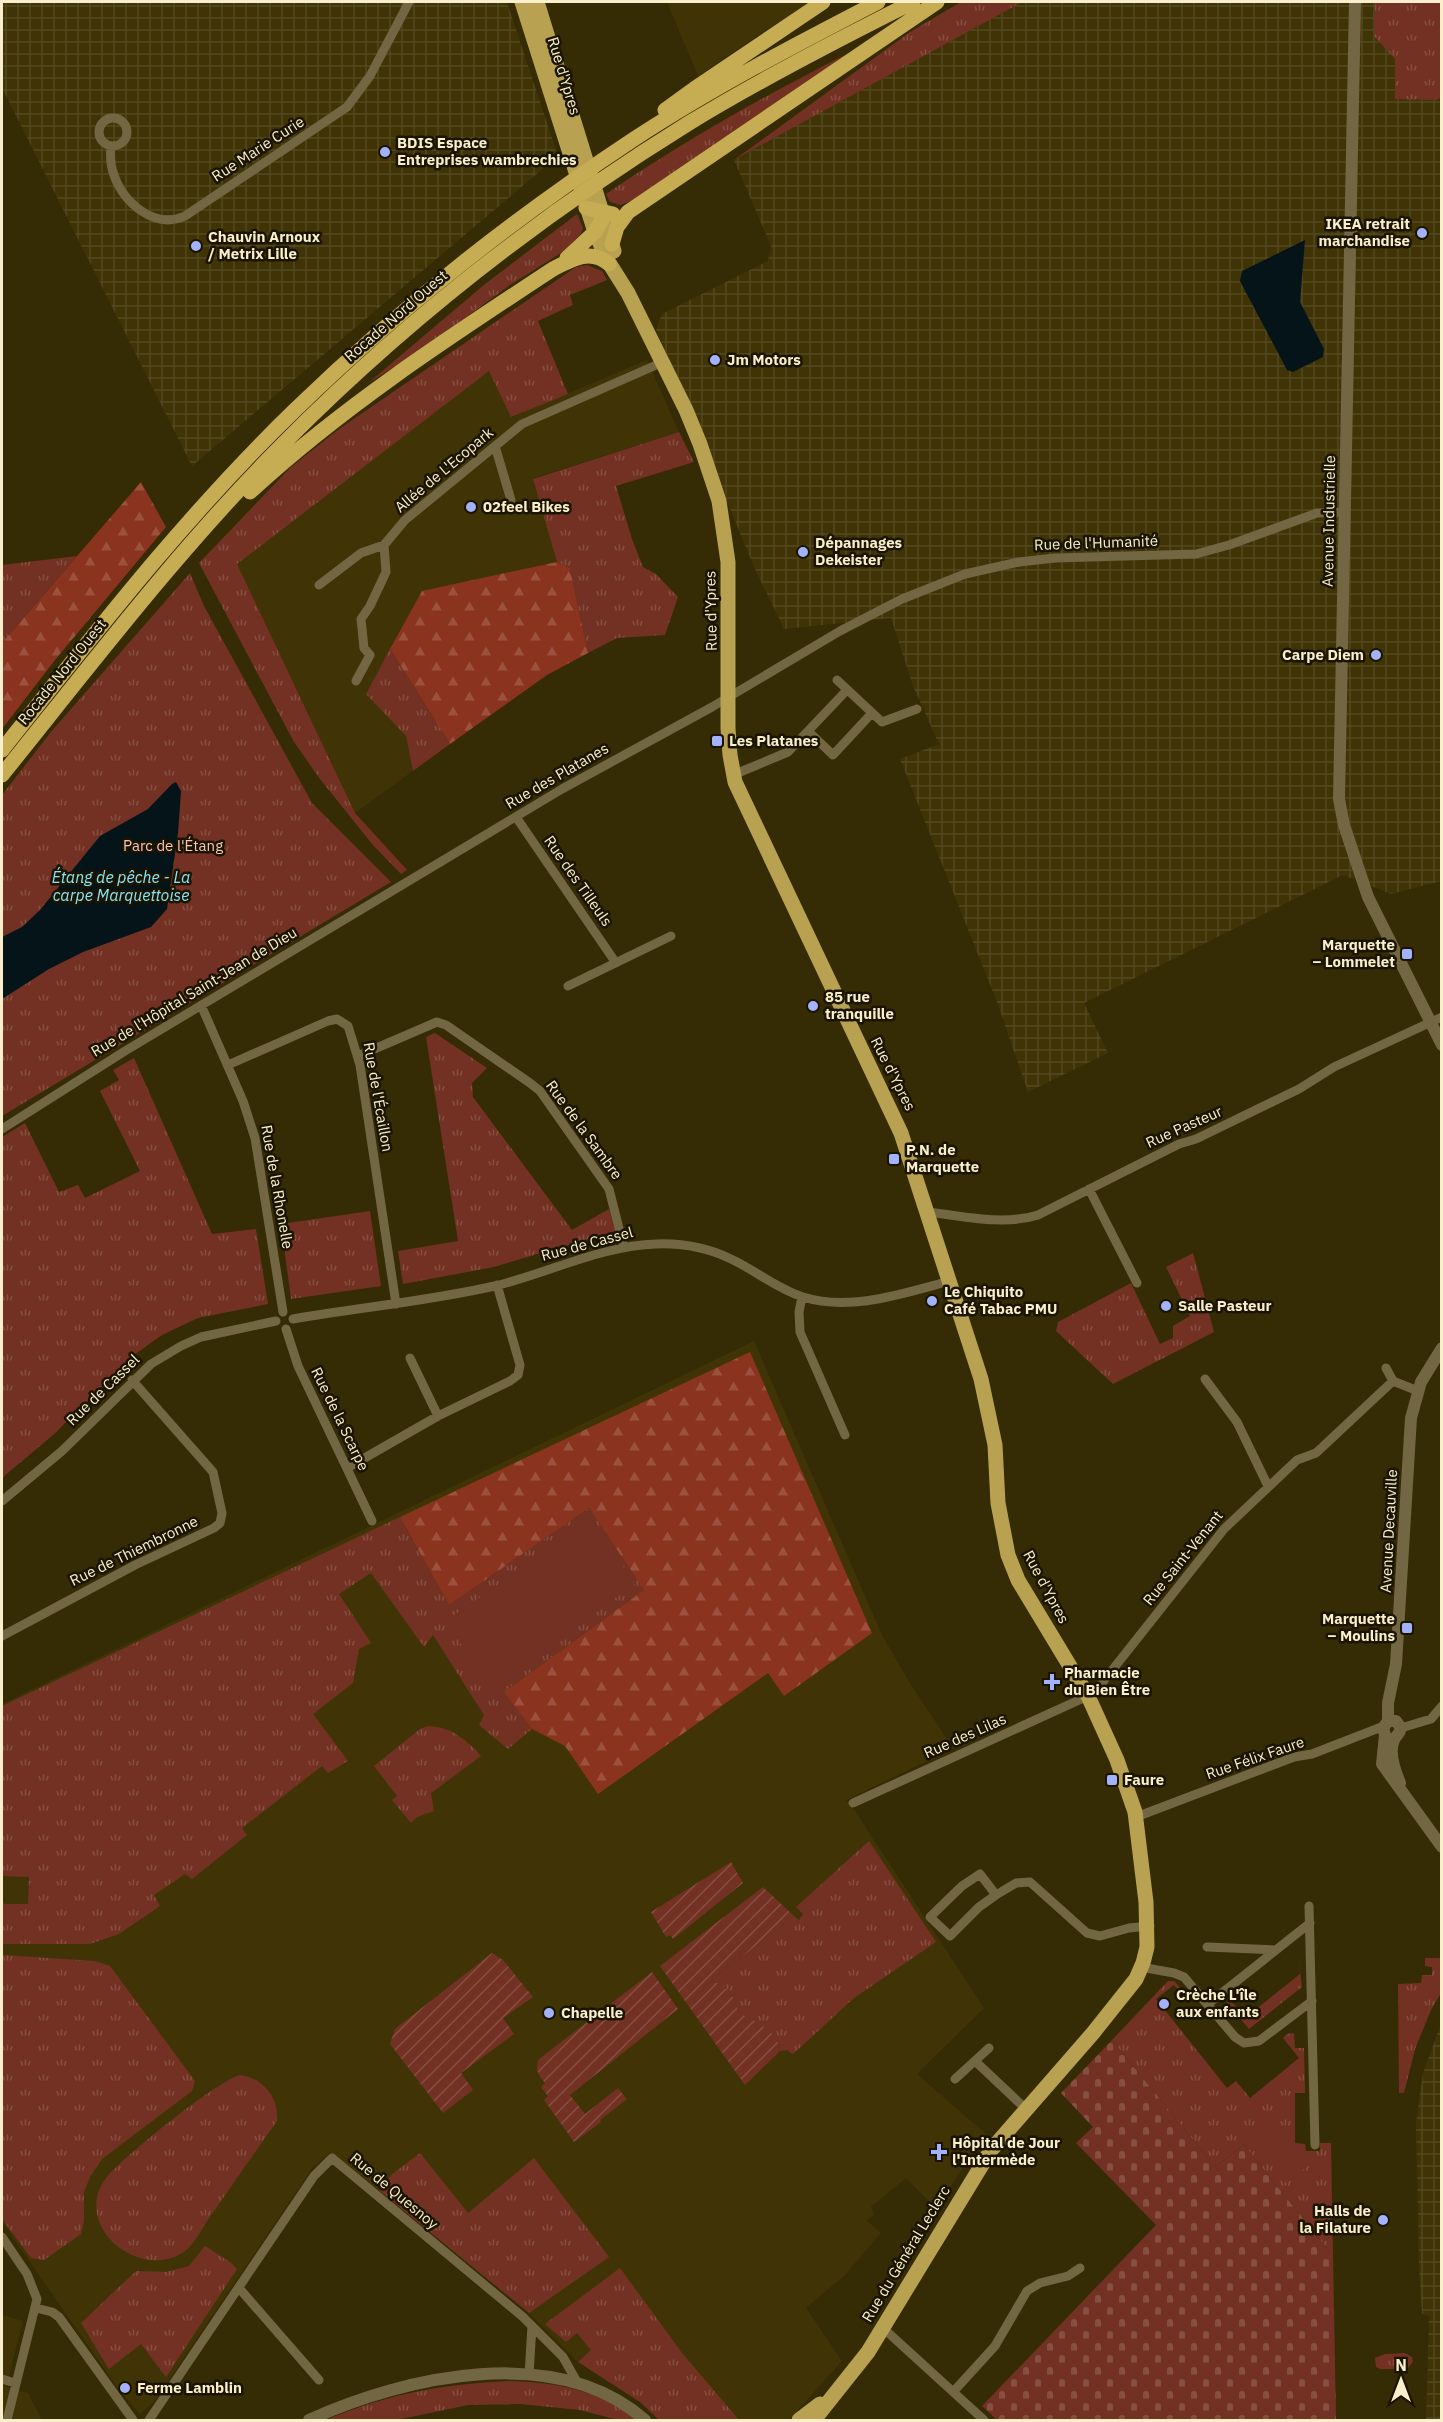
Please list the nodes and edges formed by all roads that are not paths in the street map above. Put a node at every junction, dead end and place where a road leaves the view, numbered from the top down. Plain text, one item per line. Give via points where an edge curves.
1 (409, 2) edge
2 (522, 2) edge
3 (537, 2) edge
4 (824, 2) edge
5 (878, 2) edge
6 (912, 2) edge
7 (937, 2) edge
8 (1355, 2) edge
9 (633, 140) junction
10 (111, 146) dead end
11 (611, 164) junction
12 (586, 208) junction
13 (628, 212) junction
14 (603, 214) junction
15 (596, 232) junction
16 (612, 244) junction
17 (609, 264) junction
18 (553, 269) junction
19 (628, 293) junction
20 (663, 362) junction
21 (495, 446) junction
22 (511, 500) dead end
23 (1344, 512) junction
24 (208, 526) junction
25 (384, 545) junction
26 (319, 585) dead end
27 (837, 680) dead end
28 (356, 681) dead end
29 (847, 690) junction
30 (729, 697) junction
31 (917, 709) dead end
32 (872, 713) junction
33 (809, 732) junction
34 (2, 750) edge
35 (2, 775) edge
36 (734, 775) junction
37 (516, 817) junction
38 (404, 884) joint
39 (671, 936) dead end
40 (616, 963) junction
41 (568, 986) dead end
42 (201, 1005) junction
43 (1442, 1017) edge
44 (1429, 1022) junction
45 (1442, 1045) edge
46 (358, 1056) junction
47 (228, 1065) junction
48 (2, 1129) edge
49 (1089, 1189) junction
50 (928, 1212) junction
51 (624, 1248) junction
52 (950, 1281) junction
53 (1137, 1283) dead end
54 (497, 1285) junction
55 (802, 1297) junction
56 (396, 1304) junction
57 (283, 1312) junction
58 (293, 1319) junction
59 (276, 1321) junction
60 (286, 1329) junction
61 (1442, 1348) edge
62 (410, 1358) dead end
63 (1386, 1368) dead end
64 (1205, 1379) dead end
65 (132, 1380) junction
66 (1393, 1381) junction
67 (1418, 1391) junction
68 (438, 1416) junction
69 (845, 1435) dead end
70 (347, 1468) junction
71 (1268, 1486) junction
72 (2, 1501) edge
73 (372, 1521) dead end
74 (2, 1636) edge
75 (1088, 1696) junction
76 (1442, 1706) edge
77 (1391, 1730) junction
78 (854, 1803) dead end
79 (1136, 1817) junction
80 (1442, 1847) edge
81 (1143, 1871) joint
82 (996, 1895) junction
83 (1309, 1906) dead end
84 (1310, 1923) junction
85 (1150, 1926) junction
86 (1207, 1947) dead end
87 (1276, 1950) junction
88 (1146, 1968) junction
89 (1312, 2001) junction
90 (1208, 2004) junction
91 (989, 2048) dead end
92 (975, 2061) junction
93 (955, 2079) dead end
94 (1026, 2109) junction
95 (1315, 2145) dead end
96 (2, 2237) edge
97 (1080, 2268) dead end
98 (239, 2288) junction
99 (36, 2308) junction
100 (532, 2326) junction
101 (883, 2328) junction
102 (528, 2375) junction
103 (2, 2379) edge
104 (319, 2380) dead end
105 (577, 2382) junction
106 (15, 2383) junction
107 (843, 2385) junction
108 (954, 2391) junction
109 (7, 2421) edge
110 (133, 2421) edge
111 (149, 2421) edge
112 (309, 2421) edge
113 (645, 2421) edge
114 (799, 2421) edge
115 (808, 2421) edge
116 (814, 2421) edge
117 (984, 2421) edge

1 - 10 street, Rue Marie Curie via 370,76 347,107 184,216 164,219 134,206 115,178
2 - 12 main road, Rue d'Ypres
3 - 14 main road, Rue d'Ypres
4 - 9 highway via 682,97
5 - 9 highway, Rocade Nord Ouest via 753,68
6 - 11 highway, Rocade Nord Ouest
7 - 13 highway
8 - 23 street, Avenue Industrielle
9 - 11 highway, Rocade Nord Ouest
11 - 24 highway, Rocade Nord Ouest via 378,353 284,443
11 - 34 highway, Rocade Nord Ouest via 549,197 466,258 279,425 161,556
12 - 14 highway
12 - 15 main road, Rue d'Ypres
13 - 14 highway
13 - 16 highway via 617,227
14 - 15 highway
14 - 16 main road, Rue d'Ypres
15 - 17 main road, Rue d'Ypres
15 - 18 highway
16 - 19 main road, Rue d'Ypres
17 - 18 highway via 588,255
17 - 19 main road, Rue d'Ypres
18 - 24 highway via 363,398
19 - 20 main road, Rue d'Ypres
20 - 21 street, Allée de L'Ecopark via 522,424
20 - 30 main road, Rue d'Ypres via 694,428 721,509 728,562
21 - 22 street
21 - 25 street, Allée de L'Ecopark via 405,520
23 - 30 street, Rue de l'Humanité via 1317,513 1196,554 1046,558 965,574 883,608
23 - 44 street, Avenue Industrielle via 1340,808 1368,897
24 - 35 highway, Rocade Nord Ouest
25 - 26 street via 361,553
25 - 28 street via 386,572 361,619 364,648 370,655
27 - 29 street
29 - 32 street
29 - 33 street
30 - 36 main road, Rue d'Ypres via 729,745
30 - 37 street, Rue des Platanes
31 - 32 street via 882,722
32 - 33 street via 833,755
33 - 36 street via 781,757
36 - 50 main road, Rue d'Ypres via 837,1002 897,1123
37 - 38 street, Rue des Platanes
37 - 40 street, Rue des Tilleuls
38 - 42 street, Rue de l'Hôpital Saint-Jean de Dieu
39 - 40 street
40 - 41 street
42 - 47 street, Rue de la Rhonelle
42 - 48 street, Rue de l'Hôpital Saint-Jean de Dieu
43 - 44 street, Rue Pasteur
44 - 45 street
44 - 49 street, Rue Pasteur
46 - 47 street, Rue de l'Écaillon via 348,1026 337,1019
46 - 51 street, Rue de la Sambre via 437,1022 530,1083 540,1091 609,1189
46 - 56 street, Rue de l'Écaillon
47 - 57 street, Rue de la Rhonelle via 255,1138
49 - 50 street, Rue Pasteur via 1026,1218 1000,1220
49 - 53 street
50 - 52 main road, Rue d'Ypres
51 - 54 street, Rue de Cassel
51 - 55 street, Rue de Cassel via 666,1244 704,1249 732,1259
52 - 55 street, Rue de Cassel via 882,1298 833,1302
52 - 75 main road, Rue d'Ypres via 992,1426 999,1510 1008,1555 1018,1580
54 - 56 street, Rue de Cassel
54 - 68 street via 520,1370 510,1382
55 - 69 street via 802,1337
56 - 58 street, Rue de Cassel
57 - 58 street
57 - 59 street
58 - 60 street
59 - 60 street
59 - 65 street, Rue de Cassel via 191,1341
60 - 70 street, Rue de la Scarpe via 295,1360
61 - 67 street, Avenue Decauville
62 - 68 street
63 - 66 street
64 - 71 street via 1237,1422
65 - 72 street, Rue de Cassel via 62,1450
65 - 74 street, Rue de Thiembronne via 213,1472 222,1513 220,1522
66 - 67 street
66 - 71 street, Rue Saint-Venant via 1316,1452 1299,1458
67 - 77 street, Avenue Decauville via 1410,1428 1396,1664 1388,1703
68 - 70 street
70 - 73 street, Rue de la Scarpe
71 - 75 street, Rue Saint-Venant via 1224,1529
75 - 78 street, Rue des Lilas
75 - 79 main road, Rue d'Ypres via 1117,1760
76 - 77 street, Rue Félix Faure via 1427,1721
77 - 79 street, Rue Félix Faure via 1294,1757
77 - 80 street via 1393,1763 1405,1795
79 - 81 main road, Rue d'Ypres
81 - 85 main road, Rue du Général Leclerc
82 - 82 street via 980,1874 930,1917 950,1936
82 - 85 street via 1016,1882 1030,1882 1091,1934 1101,1936
83 - 84 street
84 - 87 street
84 - 89 street
85 - 88 main road, Rue du Général Leclerc
86 - 87 street
87 - 90 street
88 - 90 street via 1180,1974
88 - 94 main road, Rue du Général Leclerc
89 - 90 street via 1259,2041 1250,2043 1239,2041
89 - 95 street
91 - 92 street
92 - 93 street
92 - 94 street
94 - 101 main road, Rue du Général Leclerc via 981,2165
96 - 99 street via 32,2282
97 - 108 street via 1027,2291 995,2346
98 - 100 street, Rue de Quesnoy via 314,2176 332,2158
98 - 104 street
98 - 111 street, Rue de Quesnoy
99 - 106 street
99 - 110 street via 59,2317
100 - 102 street
100 - 105 street via 560,2353
101 - 107 main road, Rue du Général Leclerc
101 - 108 street
102 - 105 street
102 - 112 street via 465,2377 415,2385 369,2396
103 - 106 street
105 - 113 street via 616,2399
106 - 109 street
107 - 114 main road
107 - 115 main road, Rue du Général Leclerc
107 - 116 main road, Rue du Général Leclerc
108 - 117 street

